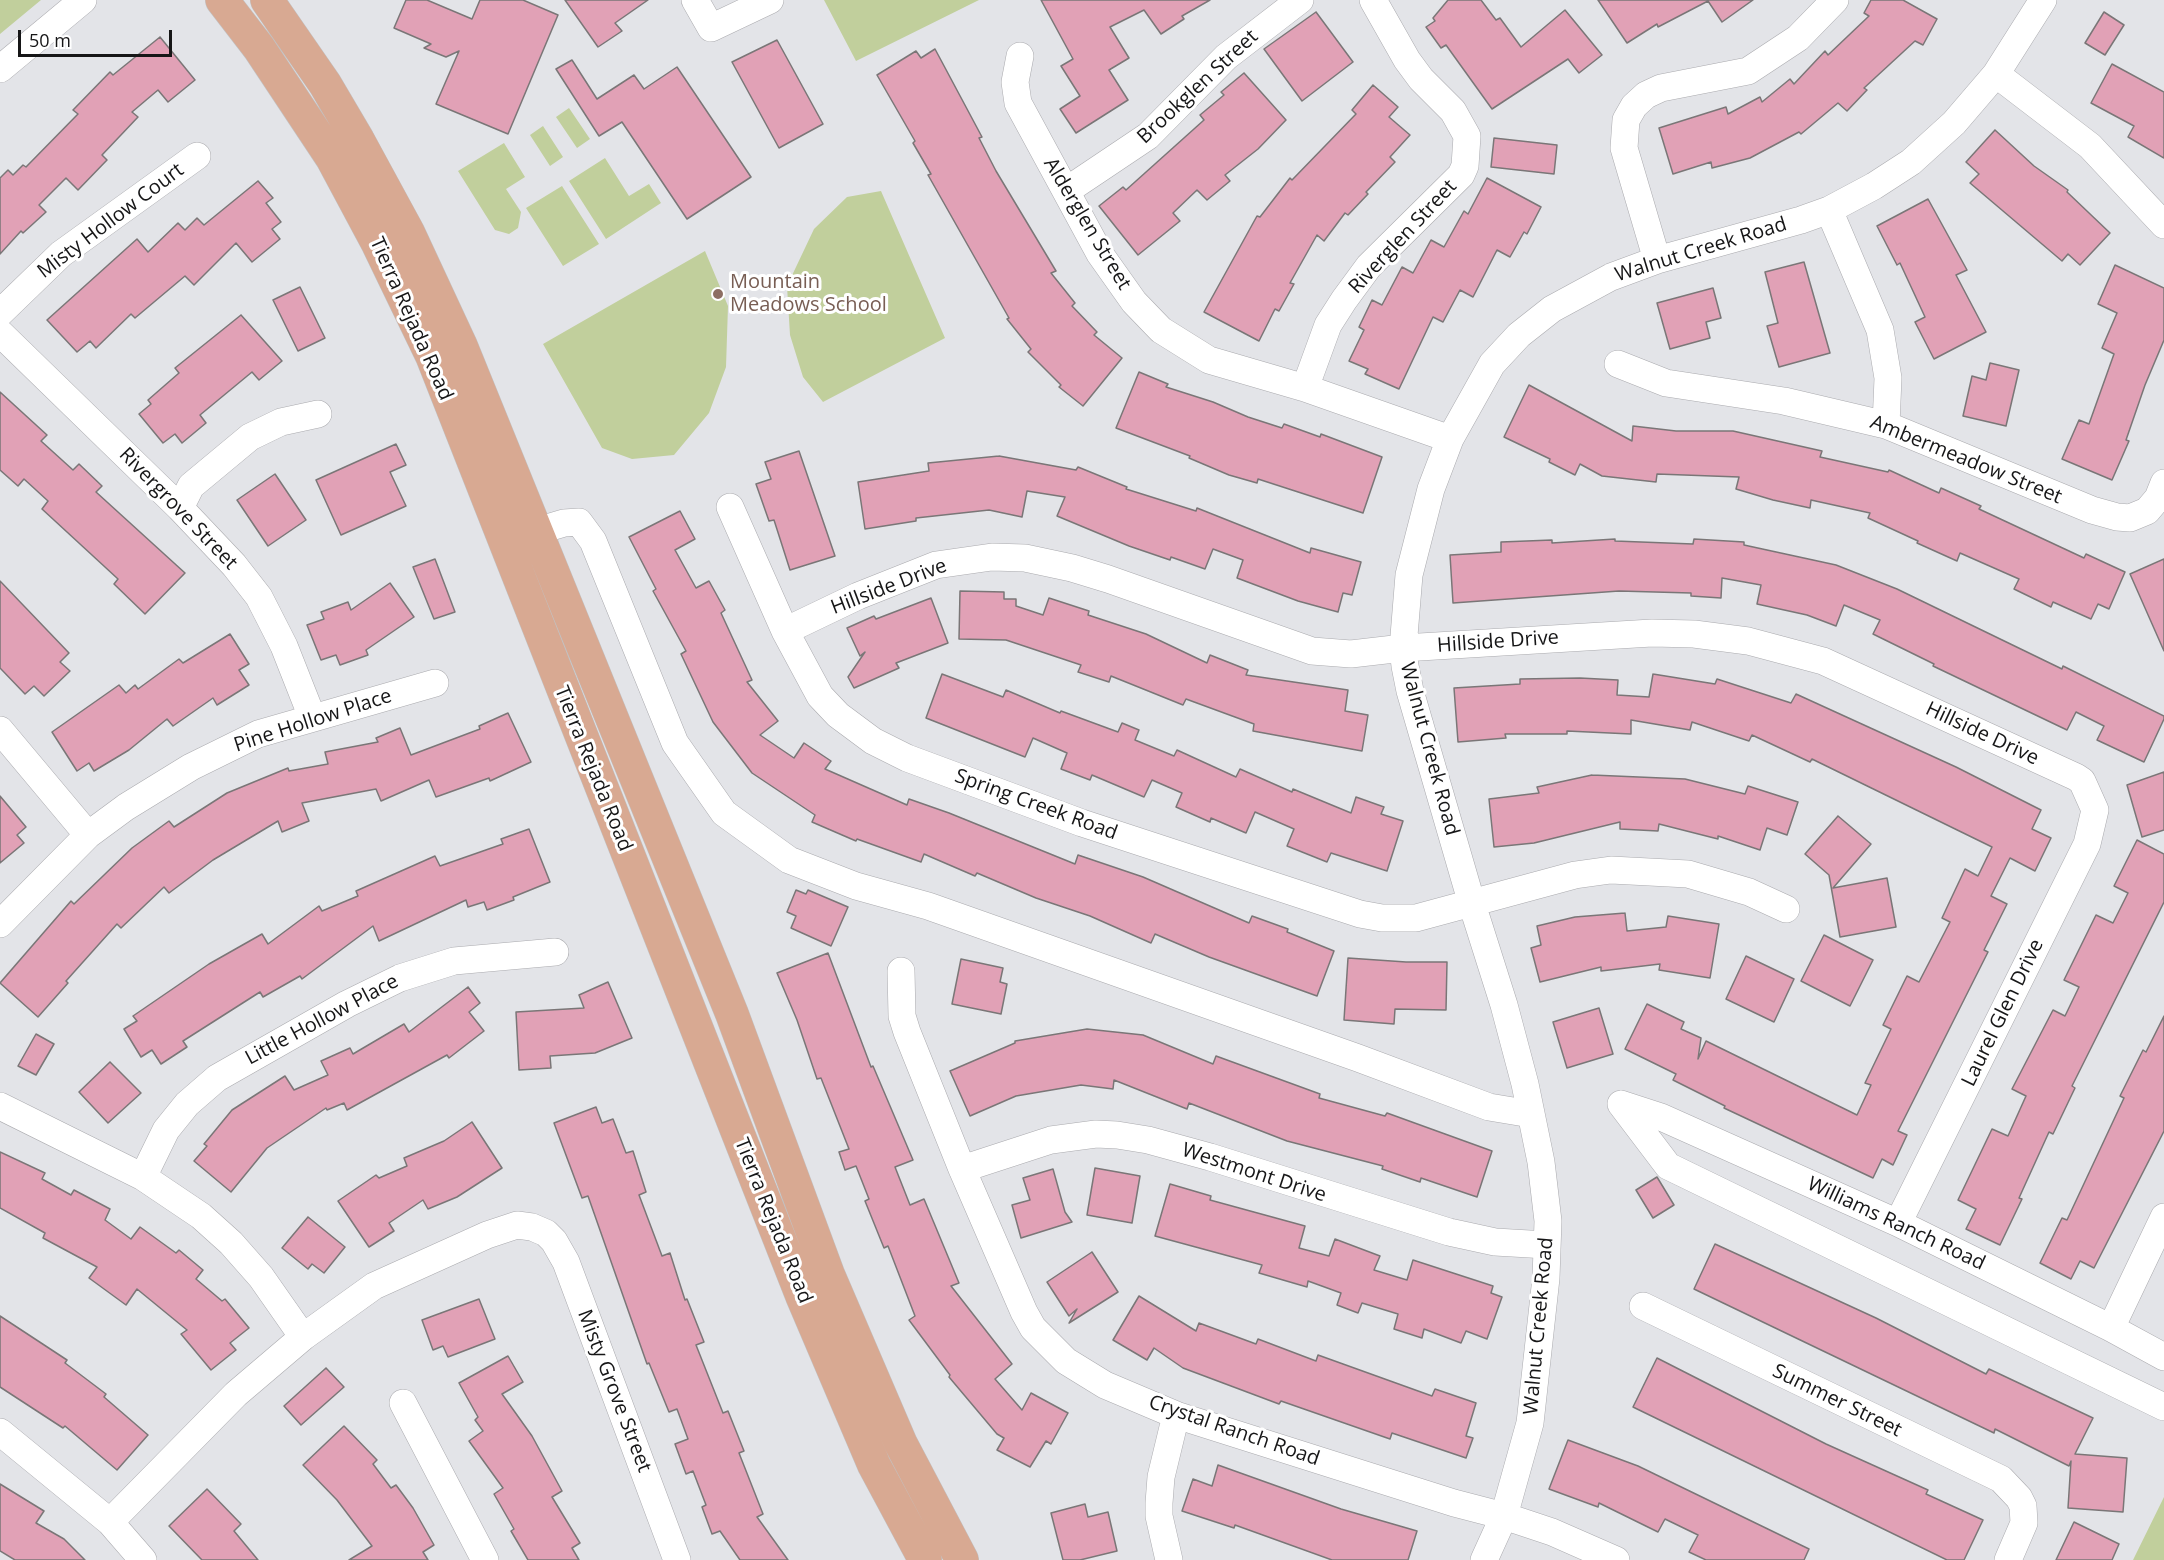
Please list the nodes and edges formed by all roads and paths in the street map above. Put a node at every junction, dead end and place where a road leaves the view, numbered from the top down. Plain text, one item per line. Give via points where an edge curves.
1 (83, 0) edge
2 (222, 0) edge
3 (267, 0) edge
4 (695, 0) edge
5 (770, 0) edge
6 (1300, 0) edge
7 (1373, 0) edge
8 (1835, 0) edge
9 (2043, 0) edge
10 (1020, 56) dead end
11 (3, 61) edge
12 (1996, 74) junction
13 (197, 156) dead end
14 (1066, 191) junction
15 (1829, 210) junction
16 (2164, 225) edge
17 (1657, 260) junction
18 (0, 313) edge
19 (0, 333) edge
20 (1618, 364) dead end
21 (1305, 388) junction
22 (318, 414) dead end
23 (1886, 425) junction
24 (1450, 439) junction
25 (2164, 483) edge
26 (730, 507) dead end
27 (180, 508) junction
28 (537, 531) junction
29 (785, 631) junction
30 (1403, 648) junction
31 (435, 683) dead end
32 (312, 717) junction
33 (0, 730) edge
34 (2092, 800) joint
35 (88, 835) junction
36 (1472, 904) junction
37 (1786, 909) dead end
38 (0, 924) edge
39 (555, 952) dead end
40 (901, 971) dead end
41 (0, 1106) edge
42 (1531, 1114) junction
43 (962, 1169) junction
44 (142, 1177) junction
45 (2164, 1217) edge
46 (1899, 1223) junction
47 (1547, 1245) junction
48 (1643, 1305) dead end
49 (2111, 1328) junction
50 (303, 1336) junction
51 (2164, 1357) edge
52 (403, 1403) dead end
53 (2164, 1407) edge
54 (1176, 1415) junction
55 (0, 1432) edge
56 (1504, 1516) junction
57 (110, 1522) junction
58 (143, 1560) edge
59 (485, 1560) edge
60 (677, 1560) edge
61 (925, 1560) edge
62 (963, 1560) edge
63 (1169, 1560) edge
64 (1484, 1560) edge
65 (1616, 1560) edge
66 (2008, 1560) edge

1 - 11 street
2 - 61 main road, Tierra Rejada Road via 332,158 432,356 802,1296 874,1465
3 - 28 main road, Tierra Rejada Road via 325,84 403,222 461,346
4 - 5 street via 711,28
6 - 14 street, Brookglen Street via 1226,57 1148,136
7 - 21 street, Riverglen Street via 1407,60 1453,111 1467,136 1465,166 1461,175 1370,266 1344,300 1328,325
8 - 17 street via 1798,38 1748,71 1662,88 1634,106 1626,120 1623,148
9 - 12 street, Walnut Creek Road
10 - 14 street, Alderglen Street via 1015,82 1018,103
12 - 15 street, Walnut Creek Road via 1954,123 1911,162
12 - 16 street via 2090,146
13 - 18 street, Misty Hollow Court via 61,254
14 - 21 street, Alderglen Street via 1100,254 1134,302 1161,330 1209,360
15 - 17 street, Walnut Creek Road
15 - 23 street via 1880,330 1888,378
17 - 24 street, Walnut Creek Road via 1577,294 1520,335 1492,364
19 - 27 street, Rivergrove Street
20 - 23 street, Ambermeadow Street via 1666,383 1784,401
21 - 24 street, Alderglen Street
22 - 27 street via 281,422 250,437 191,486
23 - 25 street, Ambermeadow Street via 2104,513 2130,518 2147,512
24 - 30 street, Walnut Creek Road via 1416,541
26 - 29 street, Spring Creek Road
27 - 32 street, Rivergrove Street via 259,597 284,646
28 - 42 street via 579,522 593,540 675,743 724,813 789,860 1489,1107
28 - 62 main road, Tierra Rejada Road via 732,1014 828,1274 901,1444
29 - 30 street, Hillside Drive via 936,565 992,557 1025,558 1072,568 1312,651 1351,654
29 - 36 street, Spring Creek Road via 820,696 838,715 873,741 907,758 1082,823 1360,914 1398,920
30 - 34 street, Hillside Drive via 1652,633 1748,641 1823,661 2076,777
30 - 36 street, Walnut Creek Road via 1410,691
31 - 32 street, Pine Hollow Place
32 - 35 street, Pine Hollow Place via 220,751 126,807
33 - 35 street
34 - 46 street, Laurel Glen Drive via 2095,810 2087,844
35 - 38 street, Pine Hollow Place
36 - 37 street, Spring Creek Road via 1575,875 1611,870 1696,876 1749,892
36 - 42 street, Walnut Creek Road via 1504,1005
39 - 44 street, Little Hollow Place via 454,961 410,974 347,1004 217,1078 187,1104 166,1130
40 - 43 street via 907,1032
41 - 44 street
42 - 47 street, Walnut Creek Road via 1544,1186
43 - 47 street, Westmont Drive via 1051,1140 1117,1135 1210,1157 1449,1232 1504,1243
43 - 54 street, Crystal Ranch Road via 1033,1328 1051,1348 1087,1375
44 - 50 street via 188,1206 231,1243
45 - 49 street
46 - 49 street, Williams Ranch Road
46 - 53 street, Williams Ranch Road via 1660,1117 1621,1104 1668,1166
47 - 56 street, Walnut Creek Road via 1530,1423
48 - 66 street, Summer Street via 2001,1479 2023,1506 2024,1523
49 - 51 street, Williams Ranch Road
50 - 57 street via 236,1394
50 - 60 street, Misty Grove Street via 374,1286 487,1235 517,1225 539,1229 554,1242 566,1262
52 - 59 street
54 - 56 street, Crystal Ranch Road
54 - 63 street via 1159,1503
55 - 57 street
56 - 64 street, Walnut Creek Road
56 - 65 street, Crystal Ranch Road
57 - 58 street

